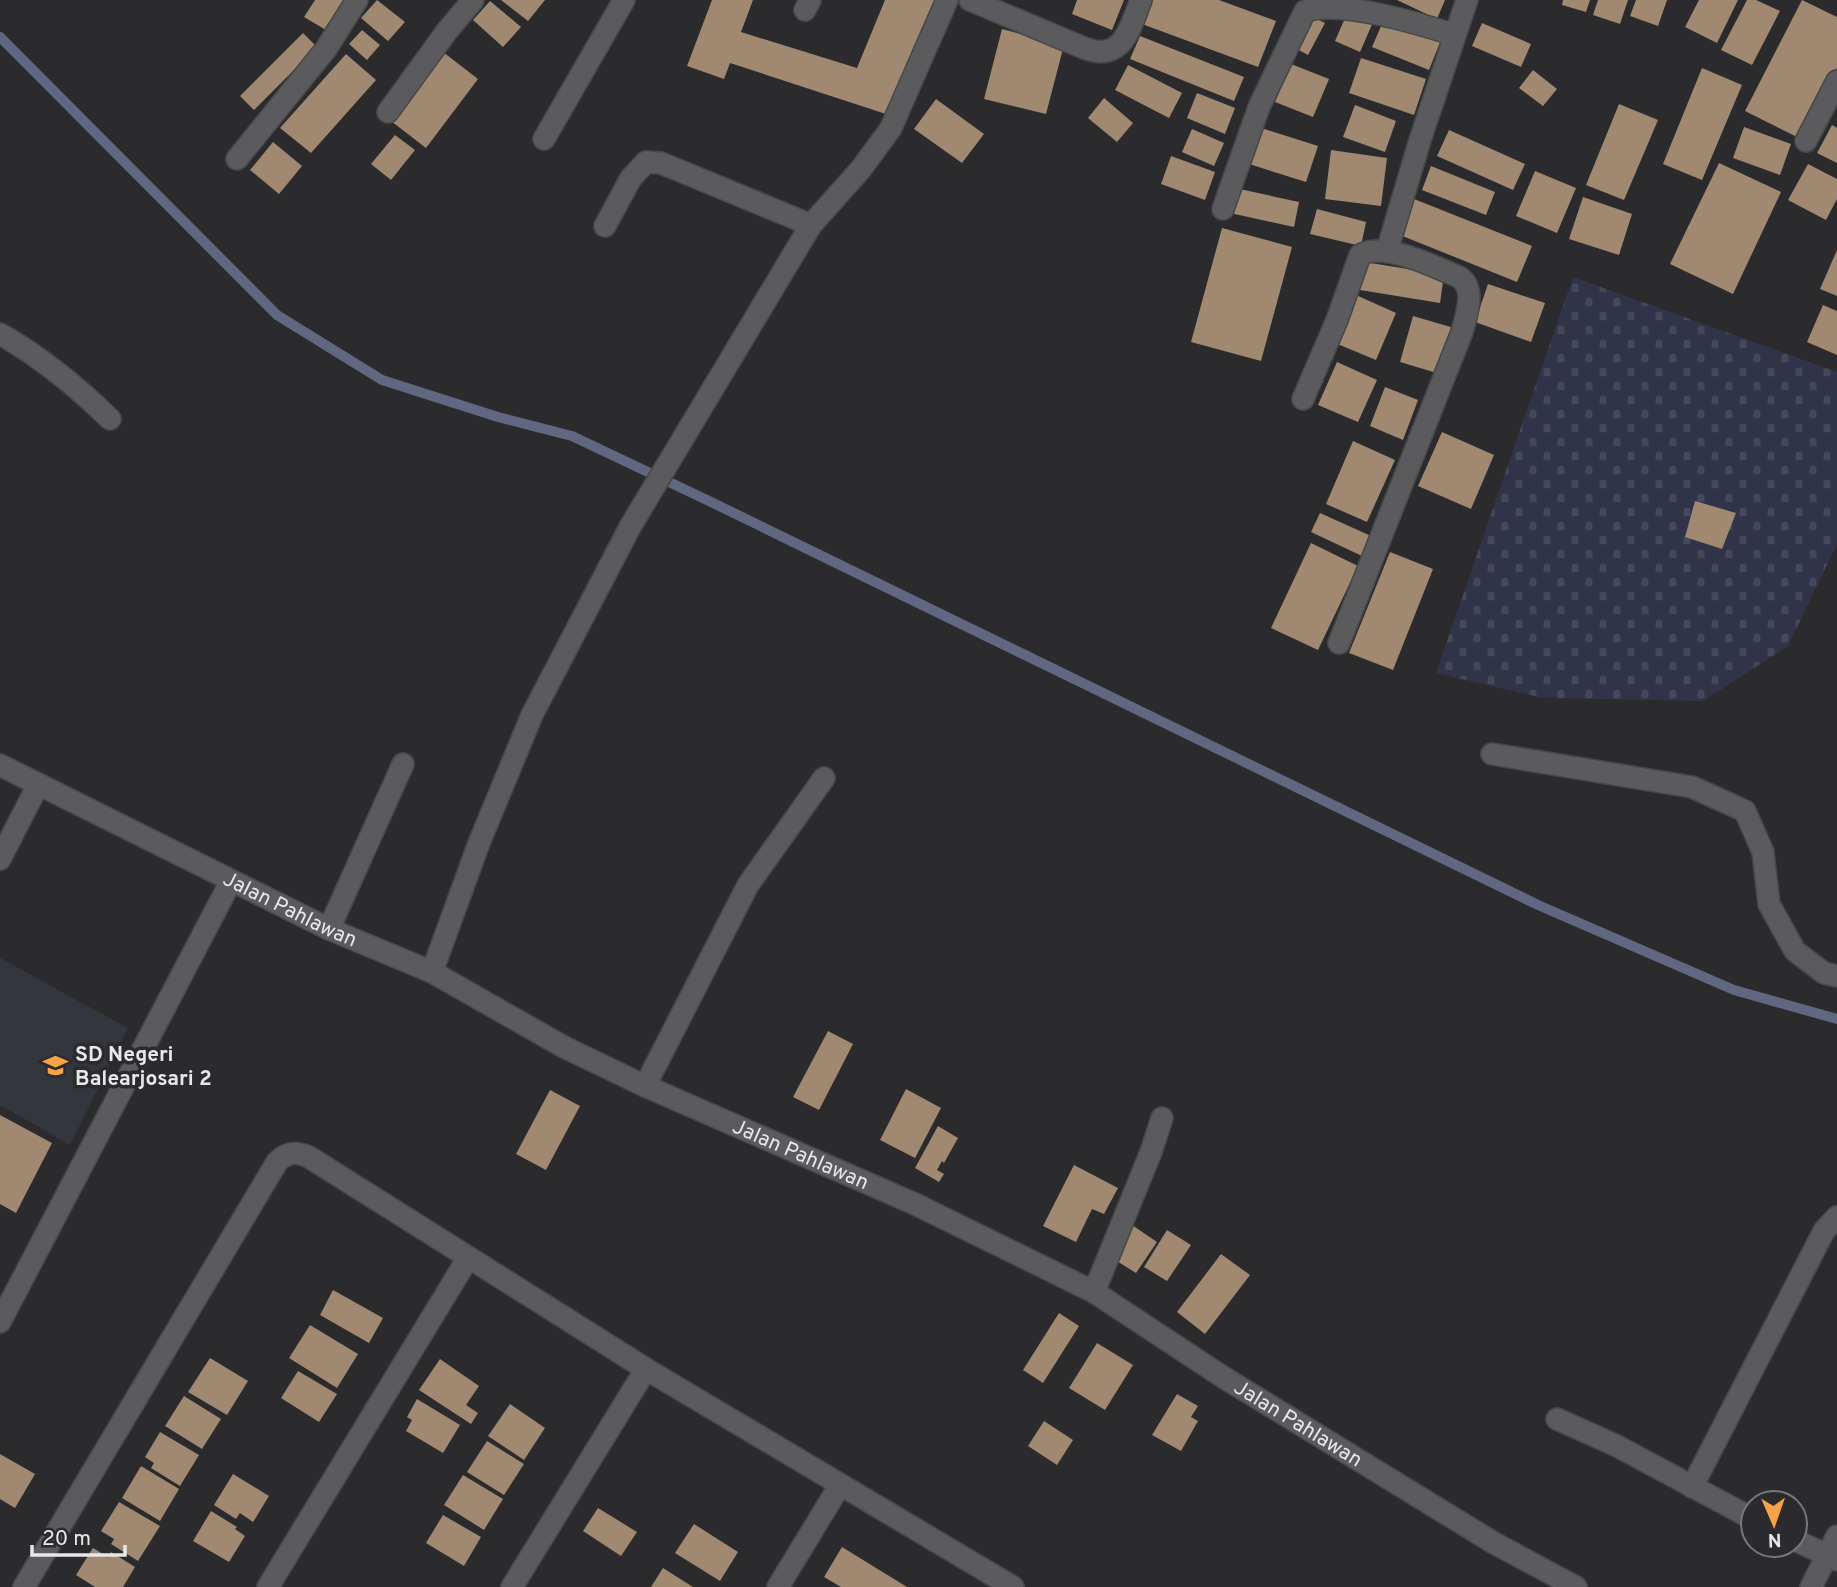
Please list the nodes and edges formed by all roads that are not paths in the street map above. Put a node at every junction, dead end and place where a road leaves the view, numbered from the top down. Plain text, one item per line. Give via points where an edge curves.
1 (356, 0) edge
2 (473, 0) edge
3 (624, 0) edge
4 (947, 0) edge
5 (970, 0) edge
6 (1141, 0) edge
7 (1467, 0) edge
8 (1455, 35) junction
9 (1837, 81) edge
10 (388, 112) dead end
11 (544, 139) dead end
12 (1806, 141) dead end
13 (237, 159) dead end
14 (1223, 209) dead end
15 (811, 225) junction
16 (605, 226) dead end
17 (1387, 250) junction
18 (0, 334) edge
19 (1303, 399) dead end
20 (110, 419) dead end
21 (1339, 643) dead end
22 (1492, 754) dead end
23 (403, 764) dead end
24 (0, 765) edge
25 (824, 778) dead end
26 (38, 785) junction
27 (0, 859) edge
28 (230, 881) junction
29 (329, 929) junction
30 (432, 972) junction
31 (1837, 976) edge
32 (645, 1086) junction
33 (1162, 1118) dead end
34 (1837, 1217) edge
35 (468, 1258) junction
36 (1094, 1292) junction
37 (0, 1322) edge
38 (646, 1369) junction
39 (1557, 1419) dead end
40 (840, 1485) junction
41 (1692, 1487) junction
42 (1739, 1511) edge
43 (1837, 1536) edge
44 (1809, 1547) edge
45 (1833, 1558) edge
46 (23, 1587) edge
47 (268, 1587) edge
48 (512, 1587) edge
49 (778, 1587) edge
50 (1013, 1587) edge
51 (1576, 1587) edge
52 (1811, 1587) edge

1 - 13 street via 326,49
2 - 10 street
3 - 11 street
4 - 15 street via 891,128
5 - 6 street via 1100,51 1114,49 1124,41
7 - 8 street
8 - 14 street via 1384,12 1320,6 1305,11 1259,107
8 - 17 street
9 - 12 street
15 - 16 street via 661,163 646,162 631,178
15 - 30 street via 629,527 532,715
17 - 19 street via 1370,250 1358,258
17 - 21 street via 1460,277 1470,294 1462,332
18 - 20 street via 32,352
22 - 31 street via 1692,786 1745,811 1763,852 1769,904 1795,951 1824,973
23 - 29 street
24 - 26 street, Jalan Pahlawan
25 - 32 street via 748,885
26 - 27 street
26 - 28 street, Jalan Pahlawan
28 - 29 street, Jalan Pahlawan
28 - 37 street
29 - 30 street, Jalan Pahlawan
30 - 32 street, Jalan Pahlawan via 564,1047
32 - 36 street, Jalan Pahlawan via 915,1203
33 - 36 street
34 - 41 street via 1824,1231
35 - 38 street
35 - 46 street via 309,1157 296,1152 285,1155
35 - 47 street
36 - 51 street, Jalan Pahlawan via 1494,1543
38 - 40 street
38 - 48 street
39 - 41 street
40 - 49 street
40 - 50 street
41 - 42 street
43 - 45 street
44 - 45 street
45 - 52 street

